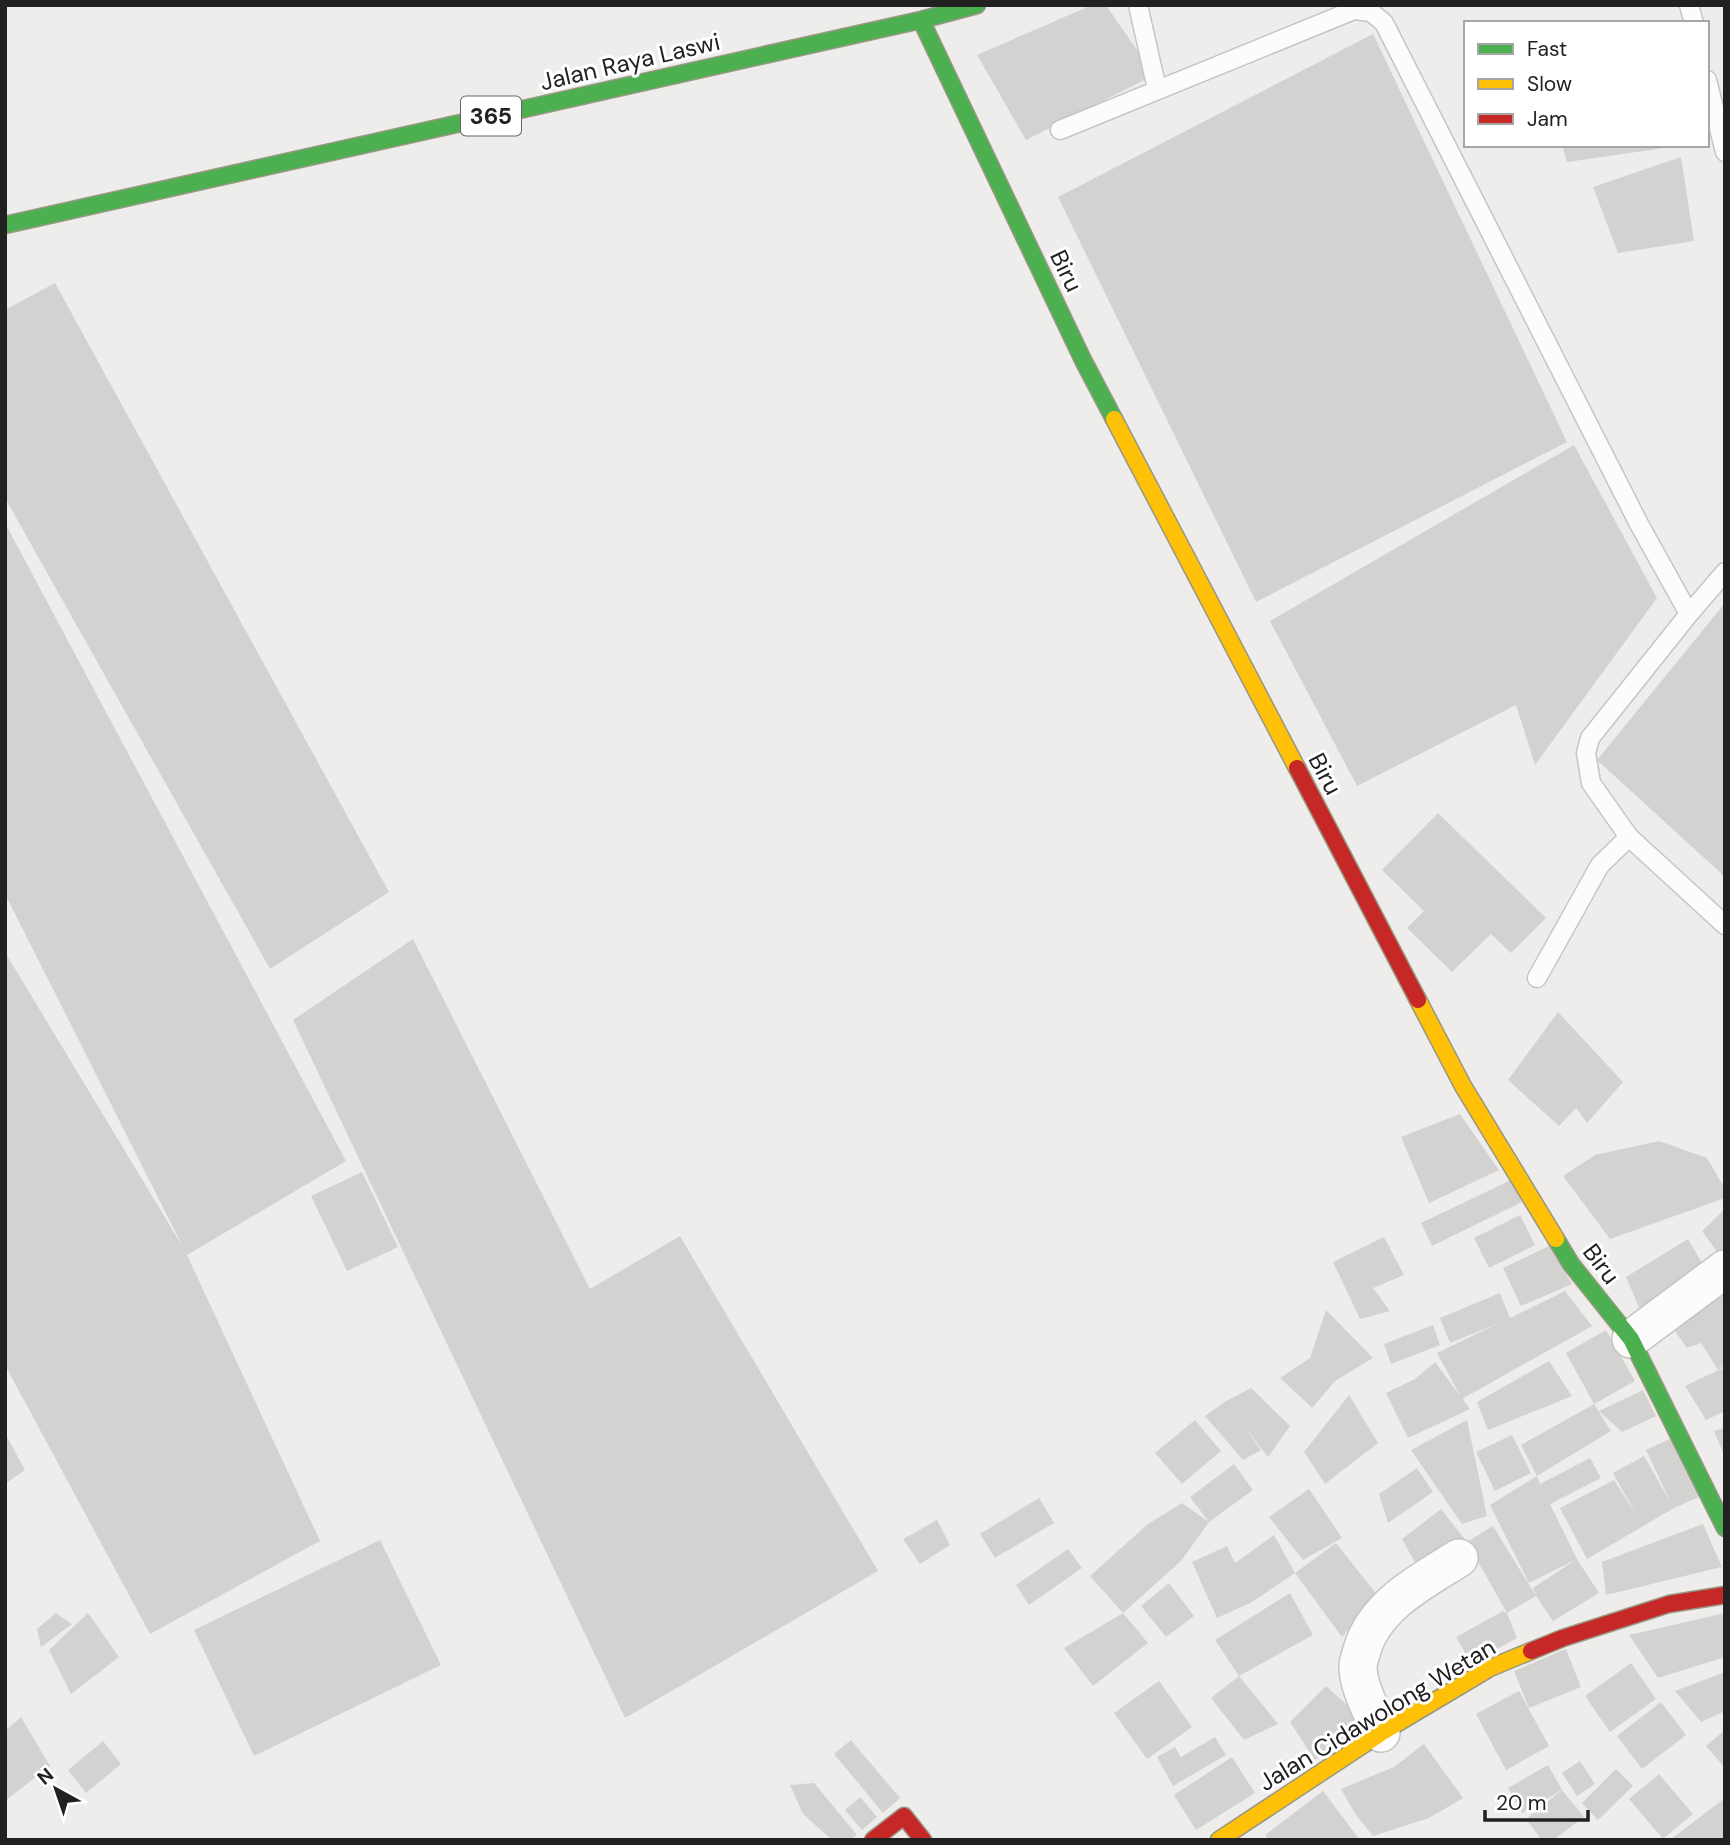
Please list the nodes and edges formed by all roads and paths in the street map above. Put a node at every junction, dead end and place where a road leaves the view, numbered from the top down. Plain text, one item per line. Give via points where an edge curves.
1 (977, 5) edge
2 (1138, 5) edge
3 (921, 20) junction
4 (1709, 87) edge
5 (1157, 89) junction
6 (1060, 130) dead end
7 (1725, 152) edge
8 (5, 225) edge
9 (1725, 572) edge
10 (1689, 614) junction
11 (1629, 836) junction
12 (1725, 925) edge
13 (1537, 978) dead end
14 (1725, 1269) edge
15 (1631, 1339) junction
16 (1725, 1528) edge
17 (1459, 1558) dead end
18 (1725, 1595) edge
19 (1381, 1733) junction
20 (873, 1840) edge
21 (923, 1840) edge
22 (1219, 1840) edge

1 - 3 street, Jalan Raya Laswi / 365
2 - 5 lane
3 - 8 street, Jalan Raya Laswi / 365
3 - 15 street, Biru via 1083,360 1463,1086 1571,1264
4 - 7 lane
5 - 6 lane
5 - 10 lane via 1354,10 1371,12 1384,23
9 - 10 lane
10 - 11 lane via 1590,738 1586,753 1591,783
11 - 12 lane
11 - 13 lane via 1600,865
14 - 15 street
15 - 16 street, Biru
17 - 19 street via 1412,1588 1367,1633 1358,1666
18 - 19 street, Jalan Cidawolong Wetan via 1669,1604 1563,1638 1490,1668
19 - 22 street, Jalan Cidawolong Wetan
20 - 21 street via 904,1816

